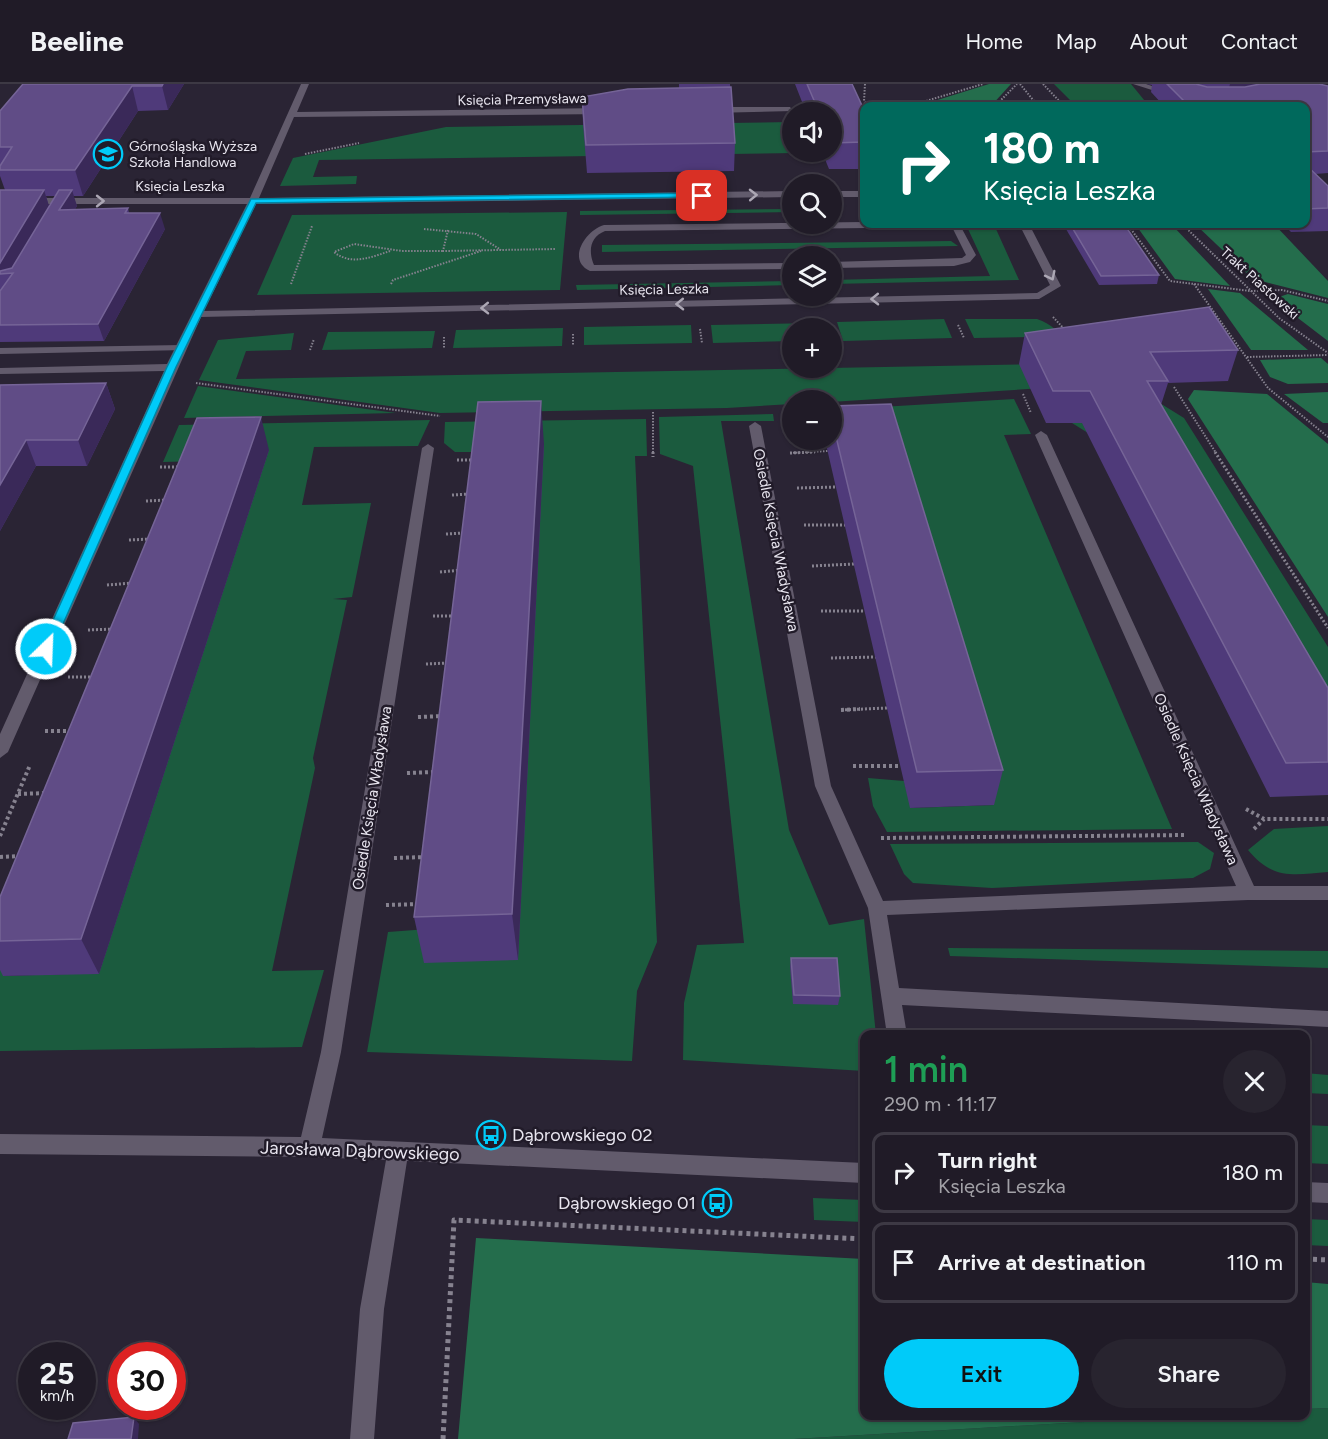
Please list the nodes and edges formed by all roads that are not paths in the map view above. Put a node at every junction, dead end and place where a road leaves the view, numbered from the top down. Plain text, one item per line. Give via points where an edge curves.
1 (305, 84) edge
2 (1137, 84) edge
3 (1189, 100) edge
4 (782, 109) edge
5 (695, 110) edge
6 (612, 111) edge
7 (291, 115) junction
8 (782, 194) edge
9 (842, 194) edge
10 (860, 194) edge
11 (0, 201) edge
12 (253, 201) junction
13 (860, 225) edge
14 (957, 228) edge
15 (1026, 228) edge
16 (842, 265) edge
17 (782, 266) edge
18 (200, 314) junction
19 (182, 348) junction
20 (0, 351) edge
21 (171, 367) junction
22 (0, 370) edge
23 (755, 426) dead end
24 (1041, 435) dead end
25 (428, 448) dead end
26 (0, 752) edge
27 (1248, 893) junction
28 (1328, 893) edge
29 (877, 908) junction
30 (890, 996) junction
31 (1328, 1019) edge
32 (896, 1030) edge
33 (0, 1144) edge
34 (309, 1147) junction
35 (398, 1152) junction
36 (860, 1173) edge
37 (1310, 1192) edge
38 (1328, 1193) edge
39 (362, 1439) edge

1 - 7 street
2 - 3 street
4 - 5 street
6 - 7 street, Księcia Przemysława
7 - 12 street
12 -> 8 street, Księcia Leszka
9 - 10 street
11 -> 12 street, Księcia Leszka via 57,206
12 - 18 street
13 - 17 street via 604,228 589,236 585,253 590,268 599,269
14 - 16 street via 971,255 966,260
15 -> 18 street, Księcia Leszka via 1056,286 1039,296
18 - 19 street
19 - 20 street
19 - 21 street
21 - 22 street
21 - 26 street
23 - 29 street, Osiedle Księcia Władysława via 823,786
24 - 27 street, Osiedle Księcia Władysława
25 - 34 street, Osiedle Księcia Władysława via 331,1052
27 - 28 street
27 - 29 street
29 - 30 street, Osiedle Księcia Władysława
30 - 31 street
30 - 32 street, Osiedle Księcia Władysława
33 - 34 street, Jarosława Dąbrowskiego
34 - 35 street, Jarosława Dąbrowskiego
35 - 36 street, Jarosława Dąbrowskiego
35 - 39 street via 372,1309
37 - 38 street

